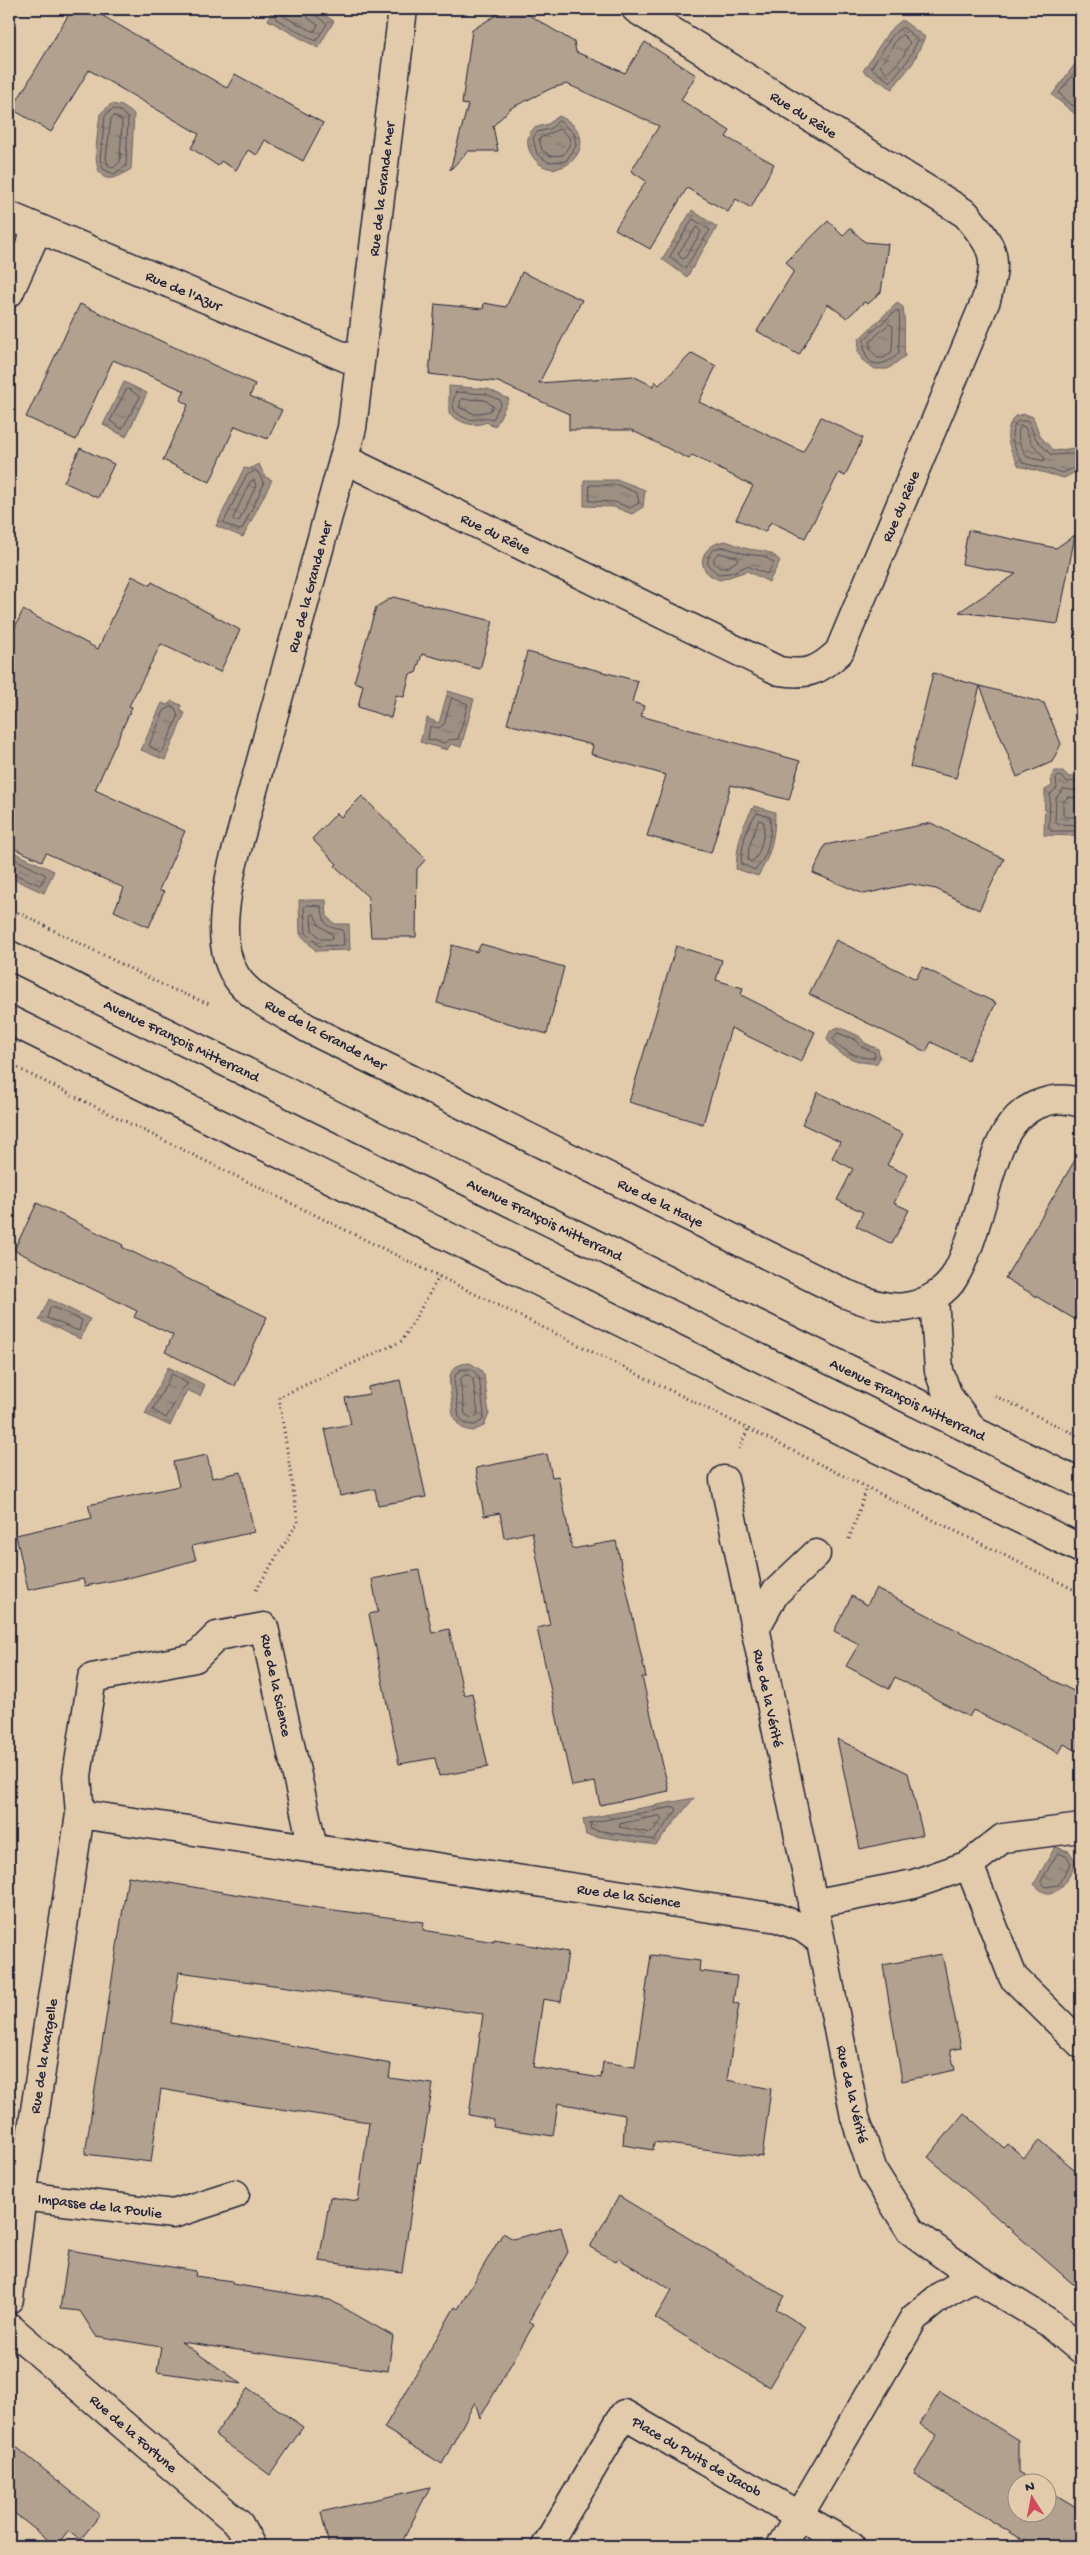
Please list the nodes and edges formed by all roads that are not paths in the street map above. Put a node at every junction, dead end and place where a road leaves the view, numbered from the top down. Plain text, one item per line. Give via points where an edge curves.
1 (403, 9) edge
2 (636, 9) edge
3 (9, 216) edge
4 (38, 228) junction
5 (9, 293) edge
6 (359, 363) junction
7 (344, 459) junction
8 (9, 955) edge
9 (9, 1020) edge
10 (394, 1070) joint
11 (1081, 1103) edge
12 (934, 1298) junction
13 (974, 1431) junction
14 (724, 1480) dead end
15 (1081, 1484) edge
16 (1081, 1549) edge
17 (816, 1554) road end
18 (755, 1629) junction
19 (80, 1814) junction
20 (1081, 1828) edge
21 (312, 1848) junction
22 (970, 1865) junction
23 (812, 1904) junction
24 (821, 1941) junction
25 (1081, 2044) edge
26 (234, 2194) dead end
27 (22, 2196) junction
28 (974, 2277) junction
29 (9, 2299) edge
30 (9, 2327) edge
31 (1081, 2350) edge
32 (800, 2515) junction
33 (251, 2546) edge
34 (546, 2546) edge
35 (781, 2546) edge
36 (851, 2546) edge

1 - 6 street, Rue de la Grande Mer
2 - 7 street, Rue du Rêve via 966,214 989,242 995,270 986,300 839,652 824,666 801,674 779,671
3 - 4 street, Rue de l'Azur
4 - 5 street
4 - 6 street, Rue de l'Azur
6 - 7 street, Rue de la Grande Mer via 352,428
7 - 10 street, Rue de la Grande Mer via 232,867 224,933 229,960 240,982 257,997 307,1028
8 - 13 street, Avenue François Mitterrand
9 - 16 street
10 - 12 street, Rue de la Haye via 846,1294 875,1305 905,1307
11 - 12 street, Rue de la Haye via 1069,1099 1046,1100 1026,1110 1009,1126 999,1146 961,1264 950,1283
12 - 13 street via 938,1371 948,1396
13 - 15 street, Avenue François Mitterrand
14 - 18 street, Rue de la Vérité
17 - 18 street, Rue de la Vérité via 775,1592
18 - 23 street, Rue de la Vérité
19 - 21 street, Rue de la Science
19 - 21 street, Rue de la Science via 77,1776 92,1678 195,1658 217,1636 264,1626
19 - 27 street, Rue de la Margelle
20 - 22 street via 1003,1838
21 - 24 street, Rue de la Science via 778,1918 803,1928
22 - 23 street via 914,1884
22 - 25 street via 1013,1977
23 - 24 street, Rue de la Vérité
24 - 28 street, Rue de la Vérité via 855,2117 873,2172 911,2231
26 - 27 street, Impasse de la Poulie via 173,2214
27 - 29 street, Rue de la Margelle
28 - 31 street, Rue de la Vérité via 1048,2322
28 - 32 street via 941,2296 914,2318
30 - 33 street, Rue de la Fortune via 239,2524
32 - 34 street, Place du Puits de Jacob via 624,2414
32 - 35 street
32 - 36 street

